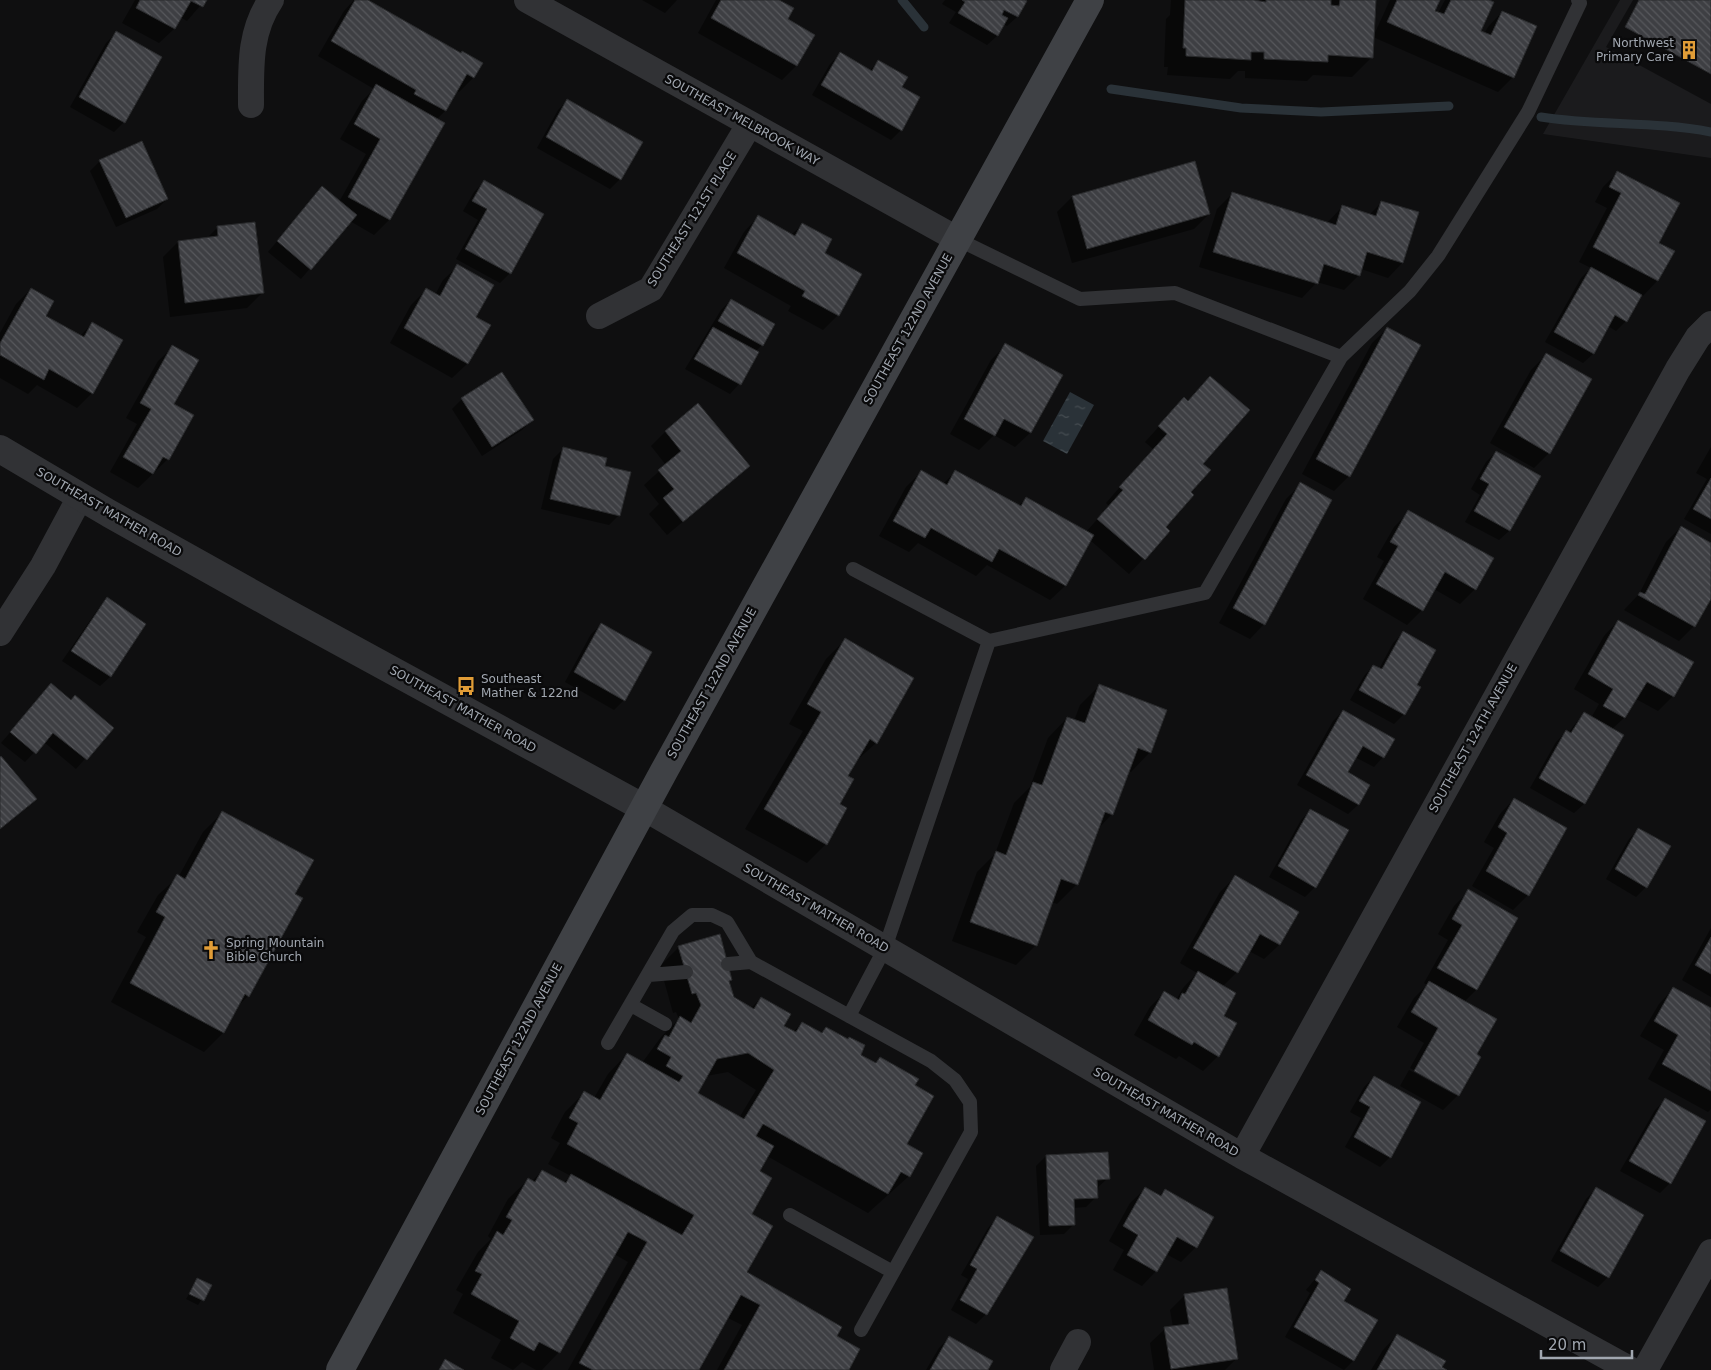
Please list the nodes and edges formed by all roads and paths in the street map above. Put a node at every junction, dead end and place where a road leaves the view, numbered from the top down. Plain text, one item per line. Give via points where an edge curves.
1 (271, 0) edge
2 (526, 0) edge
3 (1090, 0) edge
4 (1578, 0) edge
5 (251, 106) dead end
6 (749, 125) junction
7 (958, 238) junction
8 (598, 316) dead end
9 (1711, 324) edge
10 (1341, 357) junction
11 (0, 449) edge
12 (80, 497) junction
13 (853, 568) dead end
14 (0, 634) edge
15 (989, 642) junction
16 (644, 808) junction
17 (885, 948) junction
18 (751, 962) junction
19 (728, 964) dead end
20 (686, 972) dead end
21 (649, 975) junction
22 (630, 1005) junction
23 (849, 1016) junction
24 (665, 1024) dead end
25 (608, 1043) dead end
26 (1242, 1156) junction
27 (790, 1215) dead end
28 (1711, 1252) edge
29 (893, 1272) junction
30 (861, 1330) dead end
31 (1078, 1342) dead end
32 (340, 1370) edge
33 (1063, 1370) edge
34 (1631, 1370) edge
35 (1645, 1370) edge

1 - 5 street via 264,9 251,48
2 - 6 street, SOUTHEAST MELBROOK WAY
3 - 7 main road, SOUTHEAST 122ND AVENUE
4 - 10 lane via 1580,3 1528,112 1438,256 1410,291
6 - 7 street, SOUTHEAST MELBROOK WAY
6 - 8 street, SOUTHEAST 121ST PLACE via 651,288
7 - 10 lane via 1080,299 1175,293
7 - 16 main road, SOUTHEAST 122ND AVENUE
9 - 26 street, SOUTHEAST 124TH AVENUE via 1698,337 1678,369
10 - 15 lane via 1205,593
11 - 12 street, SOUTHEAST MATHER ROAD
12 - 14 street via 43,566
12 - 16 street, SOUTHEAST MATHER ROAD
13 - 15 lane
15 - 17 lane
16 - 17 street, SOUTHEAST MATHER ROAD
16 - 32 main road, SOUTHEAST 122ND AVENUE
17 - 23 lane
17 - 26 street, SOUTHEAST MATHER ROAD
18 - 19 lane
18 - 21 lane via 726,922 712,915 692,915 673,931
18 - 23 lane
20 - 21 lane
21 - 22 lane
22 - 24 lane
22 - 25 lane
23 - 29 lane via 931,1061 955,1080 970,1102 971,1132
26 - 34 street, SOUTHEAST MATHER ROAD
27 - 29 lane
28 - 35 street
29 - 30 lane
31 - 33 street

